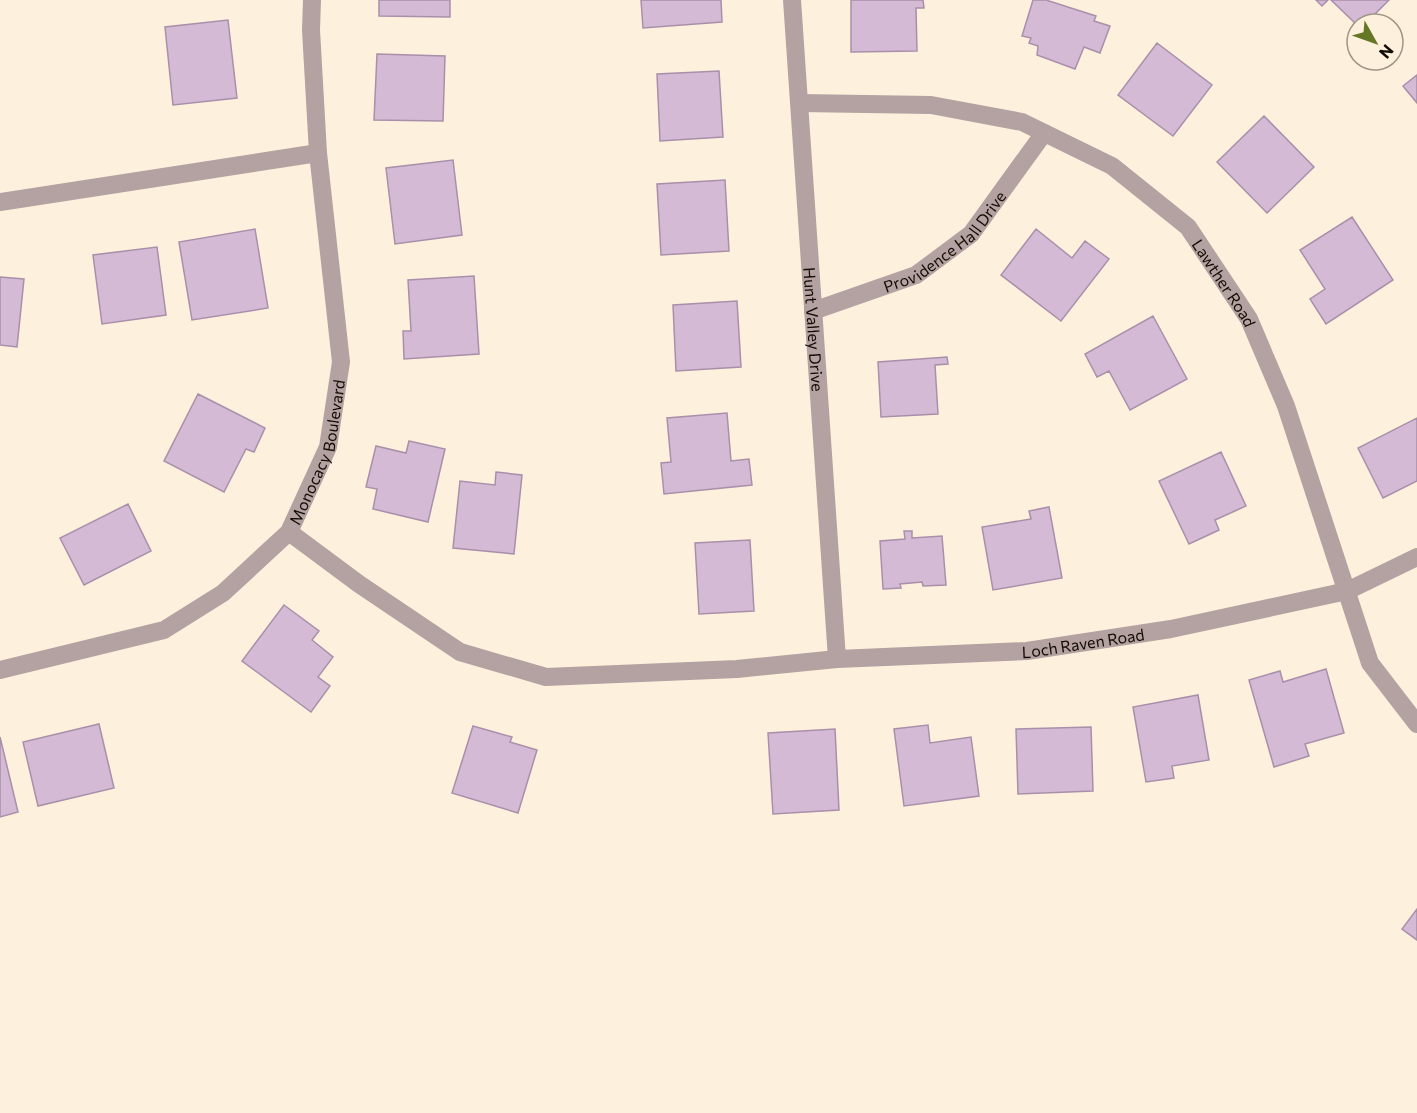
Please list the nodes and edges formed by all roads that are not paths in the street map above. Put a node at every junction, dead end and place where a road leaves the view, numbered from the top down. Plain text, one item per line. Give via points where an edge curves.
1 (312, 0) edge
2 (792, 0) edge
3 (800, 103) junction
4 (1044, 133) junction
5 (318, 153) junction
6 (0, 202) edge
7 (813, 311) junction
8 (289, 532) junction
9 (1417, 558) edge
10 (1347, 591) junction
11 (837, 659) junction
12 (0, 670) edge
13 (1417, 724) edge

1 - 5 street, Monocacy Boulevard
2 - 3 street, Hunt Valley Drive
3 - 4 street, Lawther Road via 932,105 1022,122
3 - 7 street, Hunt Valley Drive
4 - 7 street, Providence Hall Drive via 971,234 916,275
4 - 10 street, Lawther Road via 1112,166 1188,227 1249,320 1286,406
5 - 6 street
5 - 8 street, Monocacy Boulevard via 341,362 328,447
7 - 11 street, Hunt Valley Drive
8 - 11 street, Loch Raven Road via 460,652 546,677 737,669
8 - 12 street, Monocacy Boulevard via 223,592 164,630
9 - 10 street, Loch Raven Road
10 - 11 street, Loch Raven Road via 1171,629 1027,651
10 - 13 street, Lawther Road via 1370,663

